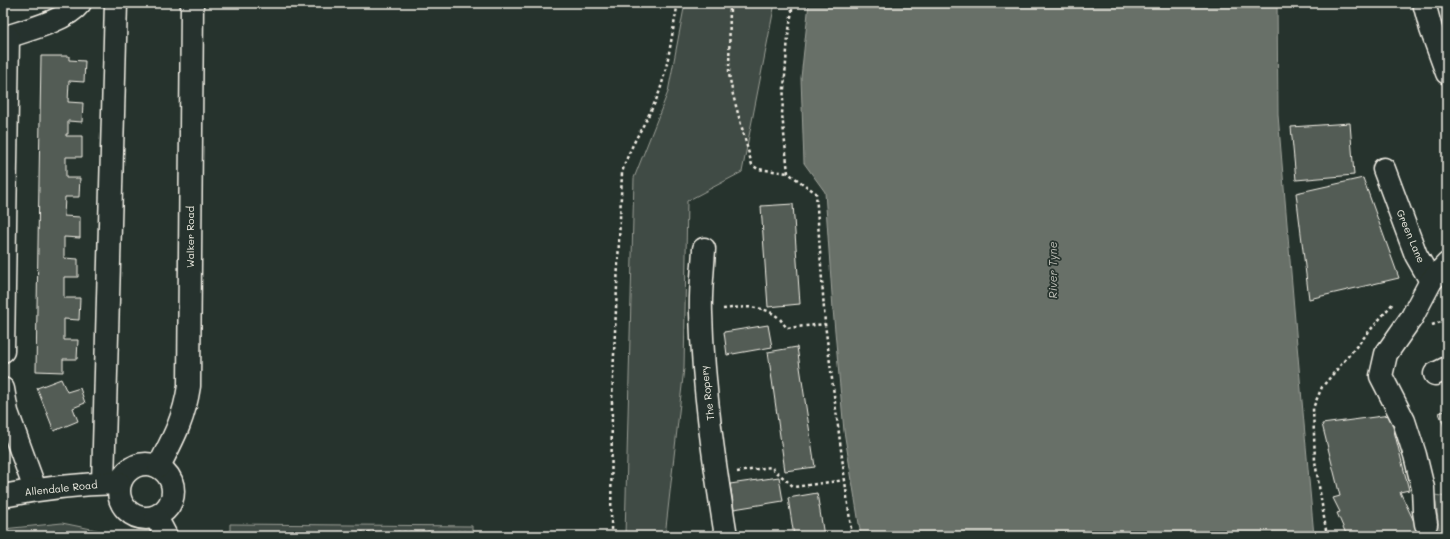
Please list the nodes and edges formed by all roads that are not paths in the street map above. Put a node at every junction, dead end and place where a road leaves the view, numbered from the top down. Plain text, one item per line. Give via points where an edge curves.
1 (80, 3) edge
2 (116, 3) edge
3 (192, 3) edge
4 (1424, 3) edge
5 (6, 38) edge
6 (1447, 73) edge
7 (1384, 169) dead end
8 (704, 249) dead end
9 (1447, 264) edge
10 (1431, 281) junction
11 (3, 351) edge
12 (3, 389) edge
13 (159, 466) junction
14 (111, 483) junction
15 (35, 489) junction
16 (3, 496) edge
17 (156, 517) junction
18 (1426, 524) dead end
19 (166, 536) edge
20 (726, 536) edge

1 - 5 street via 72,12
2 - 14 street
3 - 13 street, Walker Road via 189,386 180,425
4 - 6 street
5 - 11 street
7 - 10 street, Green Lane via 1416,255
8 - 20 street, The Ropery via 701,311 705,383
9 - 10 street
10 - 18 street via 1412,317 1386,354 1381,376 1404,421 1415,455 1424,488
12 - 15 street via 7,412
13 - 14 street via 138,464
13 - 17 street via 169,476 174,494 168,508
14 - 15 street, Allendale Road
14 - 17 street via 128,512 146,519
15 - 16 street, Allendale Road
17 - 19 street

